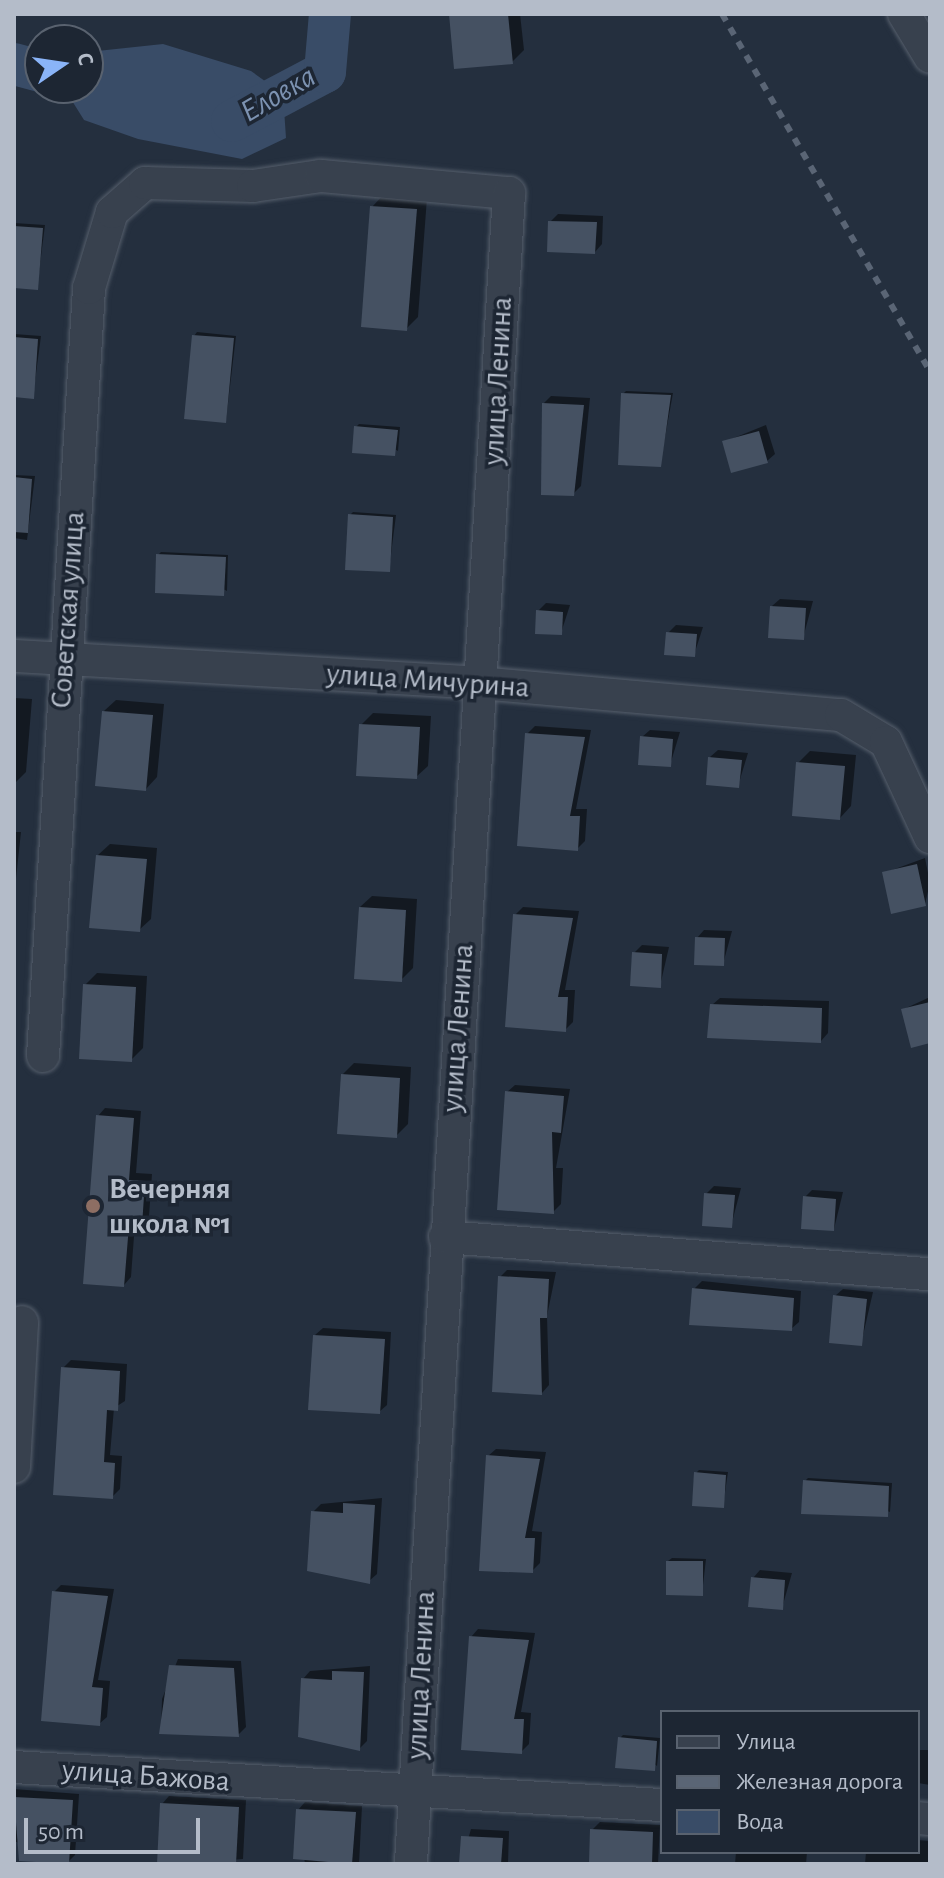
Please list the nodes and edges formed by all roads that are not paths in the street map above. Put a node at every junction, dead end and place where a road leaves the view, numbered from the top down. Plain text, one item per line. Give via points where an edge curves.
1 (904, 14) edge
2 (930, 57) edge
3 (509, 193) joint
4 (14, 656) edge
5 (65, 658) junction
6 (480, 683) junction
7 (930, 837) edge
8 (43, 1056) dead end
9 (445, 1237) junction
10 (930, 1274) edge
11 (22, 1322) dead end
12 (14, 1467) edge
13 (14, 1767) edge
14 (415, 1792) junction
15 (660, 1805) edge
16 (411, 1864) edge

1 - 2 street
3 - 5 street, Советская улица via 321,176 253,186 145,183 112,212 89,288
3 - 6 street, улица Ленина
4 - 5 street, улица Мичурина
5 - 6 street, улица Мичурина
5 - 8 street, Советская улица
6 - 7 street, улица Мичурина via 841,715 886,742
6 - 9 street, улица Ленина
9 - 10 street
9 - 14 street, улица Ленина
11 - 12 street
13 - 14 street, улица Бажова
14 - 15 street, улица Бажова
14 - 16 street, улица Ленина

